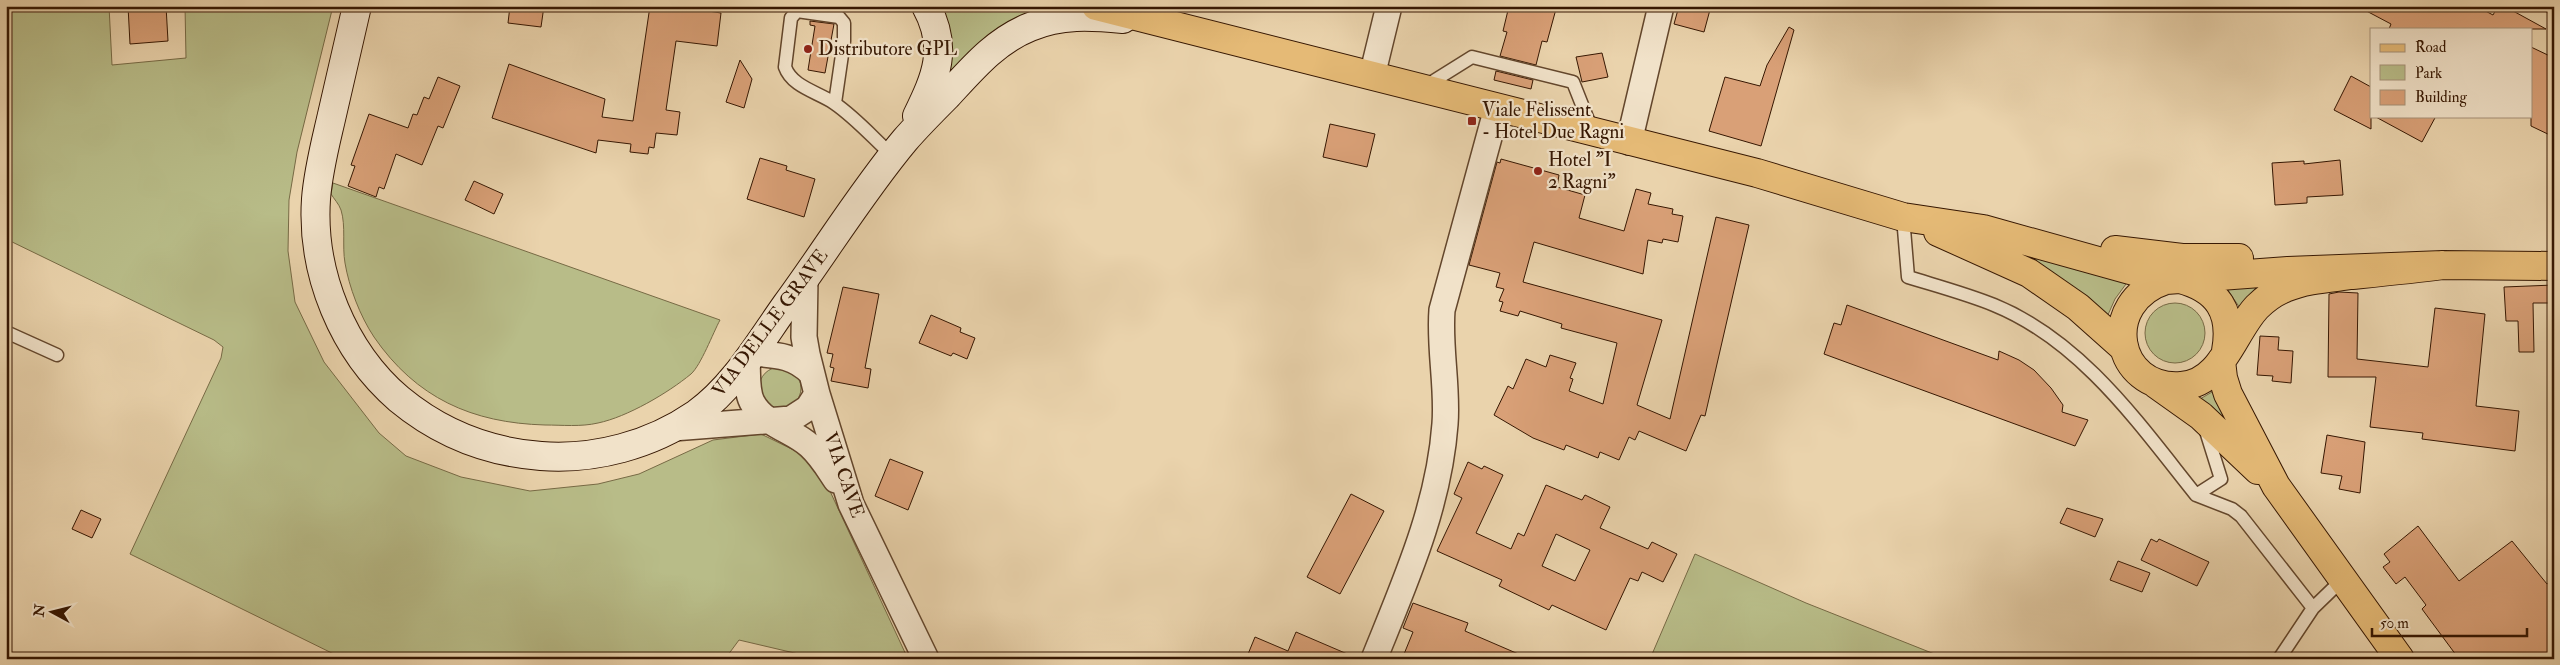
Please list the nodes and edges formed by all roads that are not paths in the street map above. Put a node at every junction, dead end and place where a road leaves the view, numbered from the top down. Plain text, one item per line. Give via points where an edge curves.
1 (357, 6) edge
2 (926, 6) edge
3 (1096, 6) edge
4 (1390, 6) edge
5 (1662, 6) edge
6 (1150, 21) junction
7 (1372, 76) junction
8 (1421, 89) junction
9 (835, 103) junction
10 (1497, 108) junction
11 (1594, 132) junction
12 (1629, 142) junction
13 (900, 148) junction
14 (1903, 217) junction
15 (1983, 229) junction
16 (2443, 265) junction
17 (2554, 266) edge
18 (805, 279) junction
19 (2173, 280) junction
20 (6, 332) edge
21 (2124, 348) junction
22 (57, 355) dead end
23 (2224, 356) junction
24 (749, 357) junction
25 (2151, 381) junction
26 (814, 384) junction
27 (2201, 416) junction
28 (769, 420) junction
29 (673, 428) junction
30 (2276, 486) junction
31 (2196, 495) junction
32 (851, 504) junction
33 (2344, 578) junction
34 (2313, 608) junction
35 (926, 659) edge
36 (1374, 659) edge
37 (2279, 659) edge
38 (2400, 659) edge

1 - 29 main road, VIA DELLE GRAVE via 322,157 316,199 316,232 328,290 338,318 368,367 384,386 424,418 448,432 504,451 560,458 588,456 636,444
2 - 13 main road, VIA DELLE GRAVE via 938,40 938,69
3 - 6 main road
4 - 7 street
5 - 12 street
6 - 7 main road
6 - 13 main road, VIA DELLE GRAVE via 1084,15 1028,27 986,54
7 - 8 main road
8 - 10 main road
8 - 11 lane via 1472,57 1573,82
9 - 9 lane via 844,23 839,17 797,11 791,18 787,74
9 - 13 lane
10 - 11 main road
10 - 36 street via 1442,310 1440,334 1445,422 1433,502
11 - 12 main road
12 - 14 main road via 1757,173
13 - 18 main road, VIA DELLE GRAVE
14 - 15 main road
14 - 21 main road via 2030,273 2078,307
14 - 31 lane via 1908,277 1995,305 2064,347 2087,366 2137,421
15 - 16 main road via 2154,256
15 - 19 main road
16 - 17 main road
16 - 19 main road via 2288,271
16 - 23 main road via 2323,279 2283,288 2257,308
18 - 24 main road, VIA DELLE GRAVE
18 - 26 street, VIA CAVE via 804,337
19 - 21 main road via 2146,289 2130,305 2124,318
19 - 23 main road via 2196,283 2221,304 2228,327
20 - 22 lane
21 - 25 main road via 2139,373
23 - 25 main road via 2211,373 2198,382 2166,386
23 - 30 main road via 2223,378 2228,394
24 - 26 street via 791,358
24 - 28 street via 749,394
24 - 29 main road, VIA DELLE GRAVE via 715,399
25 - 27 main road
26 - 28 street via 808,408 801,414 782,421
26 - 32 street, VIA CAVE
27 - 30 main road
27 - 31 lane via 2221,479
28 - 29 street
28 - 32 street via 810,446
30 - 33 main road
31 - 34 lane via 2241,516
32 - 35 street, VIA CAVE
33 - 34 lane
33 - 38 main road
34 - 37 lane

